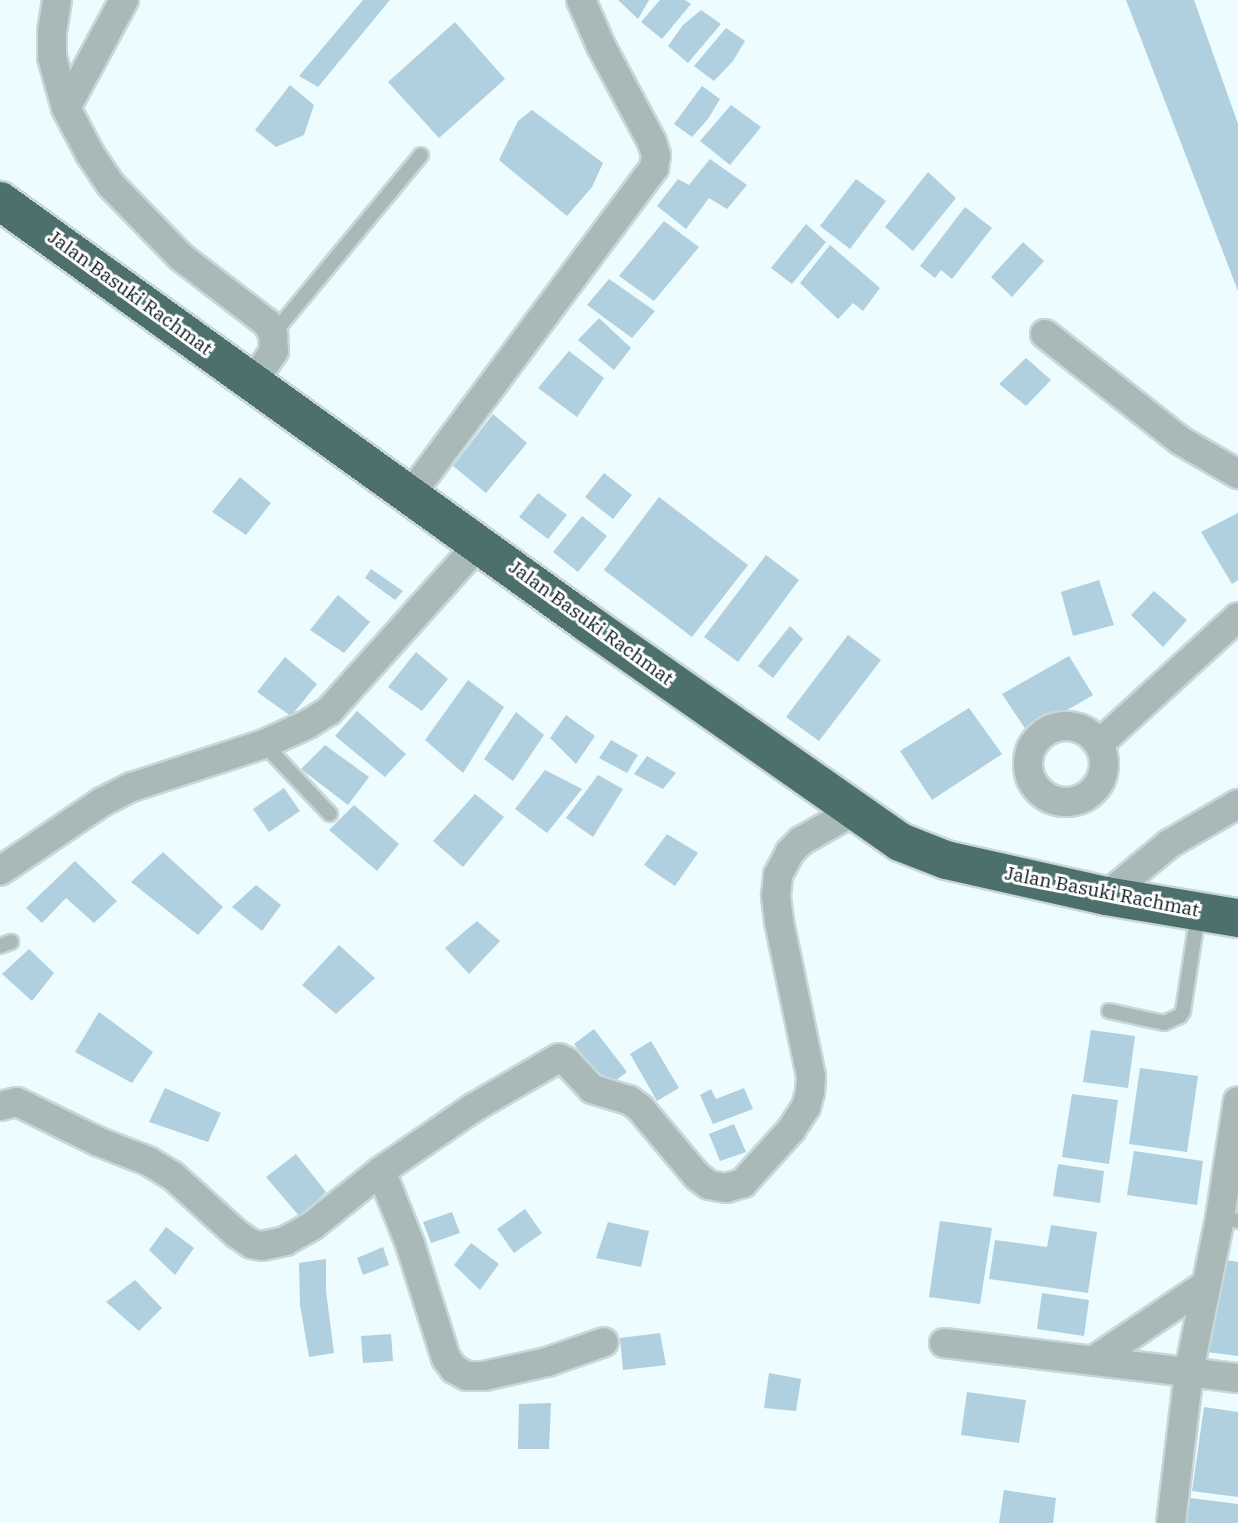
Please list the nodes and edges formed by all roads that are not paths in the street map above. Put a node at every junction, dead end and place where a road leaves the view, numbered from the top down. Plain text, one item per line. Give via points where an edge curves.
1 (57, 0) edge
2 (124, 0) edge
3 (582, 0) edge
4 (66, 108) junction
5 (421, 155) dead end
6 (0, 201) edge
7 (273, 334) junction
8 (1045, 334) dead end
9 (253, 382) junction
10 (1238, 474) edge
11 (411, 494) junction
12 (480, 543) junction
13 (1238, 617) edge
14 (264, 744) junction
15 (1098, 744) dead end
16 (1238, 804) edge
17 (854, 811) junction
18 (330, 814) dead end
19 (0, 871) edge
20 (1106, 896) junction
21 (1199, 911) junction
22 (1238, 918) edge
23 (1109, 1011) dead end
24 (1238, 1101) edge
25 (0, 1105) edge
26 (381, 1171) junction
27 (1229, 1219) edge
28 (1207, 1284) junction
29 (604, 1342) dead end
30 (944, 1343) dead end
31 (1094, 1360) junction
32 (1189, 1371) junction
33 (1238, 1378) edge
34 (1171, 1523) edge

1 - 4 street via 52,57
2 - 4 street
3 - 11 street via 652,142 656,162
4 - 7 street via 111,184 181,257 267,323
5 - 7 lane
6 - 9 highway, Jalan Basuki Rachmat
7 - 9 street via 272,357
8 - 10 street via 1181,441
9 - 11 highway, Jalan Basuki Rachmat
11 - 12 highway, Jalan Basuki Rachmat
12 - 14 street via 344,697 308,724
12 - 17 highway, Jalan Basuki Rachmat
13 - 15 street
14 - 18 lane
14 - 19 street via 132,787
16 - 20 street via 1169,844
17 - 20 highway, Jalan Basuki Rachmat via 927,854
17 - 26 street via 801,841 778,875 779,921 811,1076 810,1092 791,1130 743,1183 726,1188 709,1185 639,1108 592,1088 559,1058 473,1108
20 - 21 highway, Jalan Basuki Rachmat
21 - 22 highway, Jalan Basuki Rachmat
21 - 23 lane via 1180,1016 1164,1023
24 - 27 street
25 - 26 street via 17,1102 148,1161 173,1176 237,1234 262,1246 285,1241 312,1226
26 - 29 street via 446,1358 454,1368 467,1376 484,1376 547,1362
27 - 28 street
28 - 31 street
28 - 32 street
30 - 31 street
31 - 32 street
32 - 33 street
32 - 34 street

